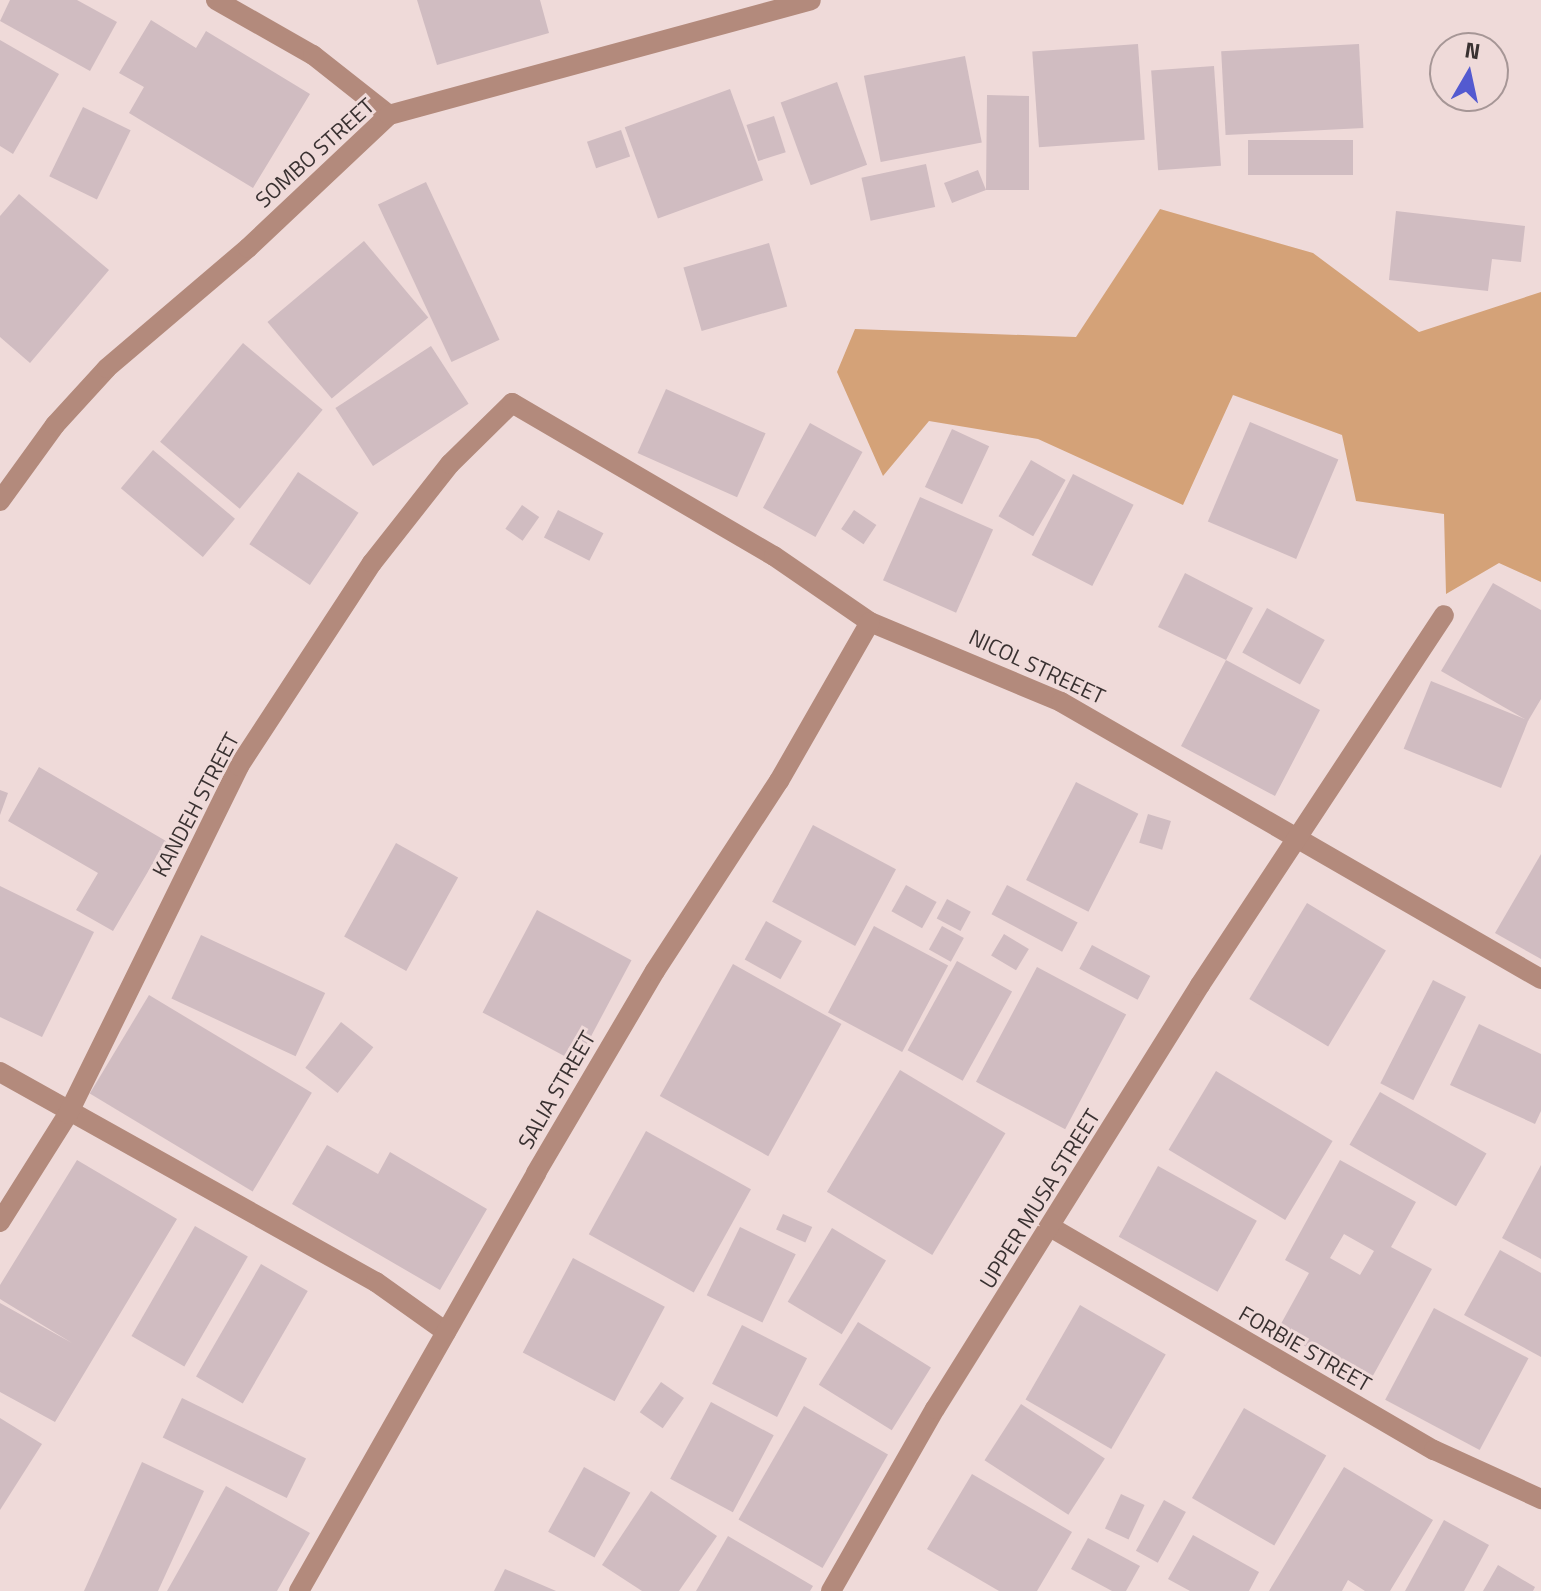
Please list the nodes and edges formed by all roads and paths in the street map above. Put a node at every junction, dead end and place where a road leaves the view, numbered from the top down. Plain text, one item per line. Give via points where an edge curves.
1 (216, 0) edge
2 (811, 0) edge
3 (389, 115) junction
4 (512, 403) joint
5 (0, 501) edge
6 (1444, 615) dead end
7 (870, 622) junction
8 (1296, 836) junction
9 (1541, 979) edge
10 (0, 1072) edge
11 (68, 1114) junction
12 (0, 1222) edge
13 (1052, 1228) junction
14 (446, 1332) junction
15 (1541, 1499) edge
16 (299, 1591) edge
17 (831, 1591) edge

1 - 3 street via 313,55
2 - 3 street, SOMBO STREET
3 - 5 street, SOMBO STREET via 248,248 107,368 55,425
4 - 7 street, NICOL STREEET via 774,556
4 - 11 street, KANDEH STREET via 450,464 372,563 239,766
6 - 8 street, UPPER MUSA STREET
7 - 8 street, NICOL STREEET via 1061,702
7 - 14 street, SALIA STREET via 779,781 655,971
8 - 9 street, NICOL STREEET
8 - 13 street, UPPER MUSA STREET
10 - 11 street
11 - 12 street, KANDEH STREET
11 - 14 street via 376,1282
13 - 15 street, FORBIE STREET via 1434,1450
13 - 17 street, UPPER MUSA STREET via 935,1409
14 - 16 street, SALIA STREET

